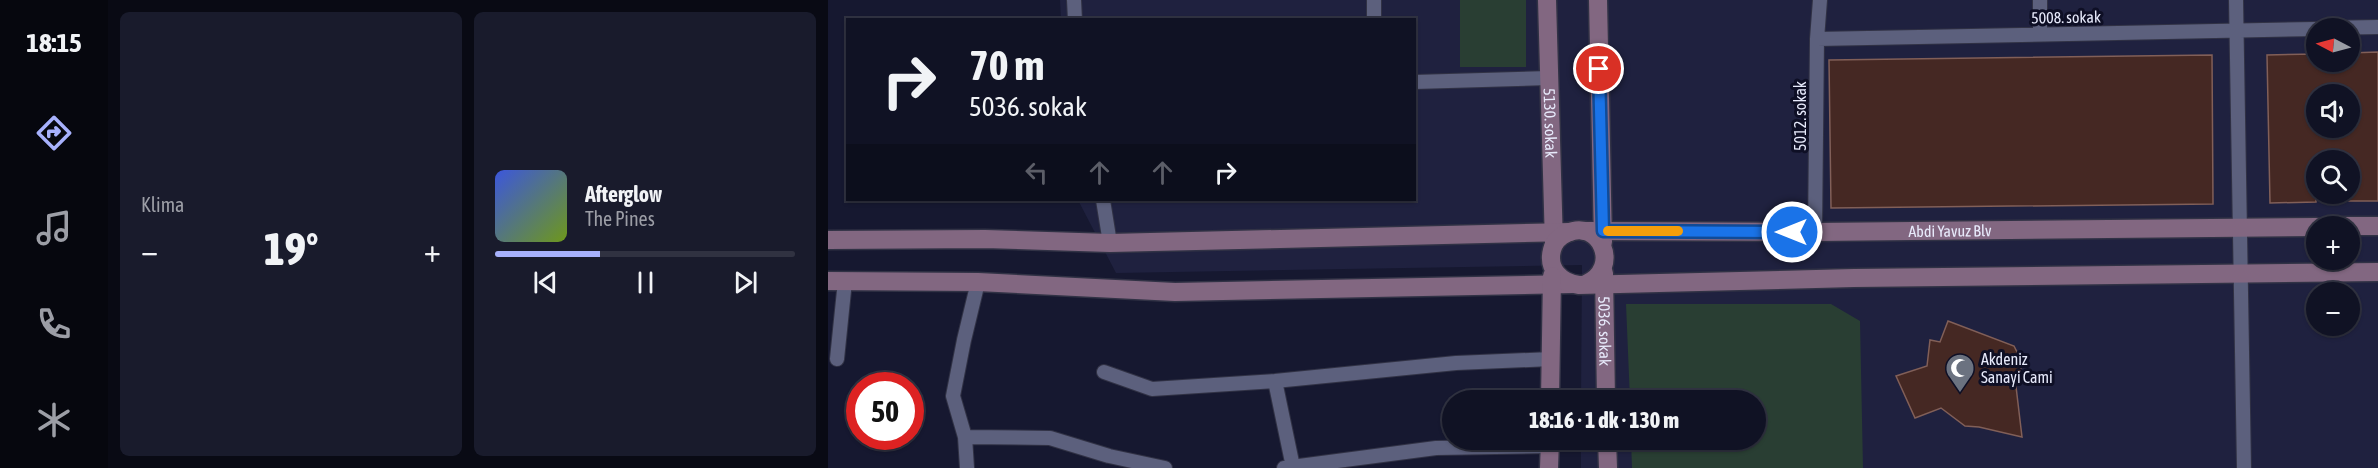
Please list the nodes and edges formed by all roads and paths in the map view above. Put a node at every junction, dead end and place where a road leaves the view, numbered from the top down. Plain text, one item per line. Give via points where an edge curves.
1 (1074, 0) edge
2 (1374, 0) edge
3 (1547, 0) edge
4 (1598, 0) edge
5 (1820, 0) edge
6 (2040, 0) edge
7 (2236, 0) edge
8 (1075, 18) edge
9 (1374, 18) edge
10 (2360, 27) edge
11 (2378, 27) edge
12 (2306, 29) edge
13 (2236, 30) junction
14 (2040, 34) junction
15 (1817, 39) junction
16 (1549, 78) junction
17 (1416, 82) edge
18 (1104, 201) edge
19 (2360, 226) edge
20 (2378, 226) edge
21 (2306, 227) edge
22 (2239, 228) junction
23 (1603, 231) junction
24 (1815, 232) junction
25 (1565, 235) junction
26 (828, 240) edge
27 (1110, 243) junction
28 (1604, 257) junction
29 (1552, 266) junction
30 (2378, 272) edge
31 (2240, 273) junction
32 (836, 281) edge
33 (978, 282) junction
34 (1587, 284) junction
35 (1551, 286) junction
36 (837, 359) dead end
37 (1551, 359) junction
38 (1104, 372) dead end
39 (1275, 381) junction
40 (1550, 390) edge
41 (1604, 390) edge
42 (965, 437) junction
43 (1442, 448) edge
44 (1550, 450) edge
45 (1607, 450) edge
46 (967, 468) edge
47 (1165, 468) edge
48 (1288, 468) edge
49 (1549, 468) edge
50 (1608, 468) edge
51 (2244, 468) edge

1 - 8 street
2 - 9 street
3 - 16 main road, 5130. sokak
4 - 23 main road
5 - 15 street, 5012. sokak
6 - 14 street
7 - 13 street
10 - 11 street
12 - 13 street, 5008. sokak
13 - 14 street, 5008. sokak
13 - 22 street
14 - 15 street, 5008. sokak
15 - 24 street, 5012. sokak
16 - 17 street
16 - 25 main road, 5130. sokak
18 - 27 street
19 - 20 main road
21 - 22 main road, Abdi Yavuz Blv
22 - 24 main road, Abdi Yavuz Blv
22 - 31 street
23 - 24 main road, Abdi Yavuz Blv
23 - 25 main road, Abdi Yavuz Blv
23 - 28 main road
25 - 27 main road, Abdi Yavuz Blv
25 - 28 main road via 1596,238
25 - 29 main road via 1551,252
26 - 27 main road, Abdi Yavuz Blv
28 - 34 main road via 1598,276
29 - 34 main road via 1559,278
29 - 35 main road
30 - 31 main road
31 - 34 main road
31 - 51 street
32 - 33 main road
32 - 36 street
33 - 35 main road via 1175,292
33 - 42 street via 953,396
34 - 35 main road
34 - 41 main road, 5036. sokak
35 - 37 main road
37 - 39 street via 1456,363
37 - 40 main road
38 - 39 street via 1152,389
39 - 48 street
42 - 46 street
42 - 47 street via 1050,438
43 - 48 street
44 - 49 main road
45 - 50 main road

